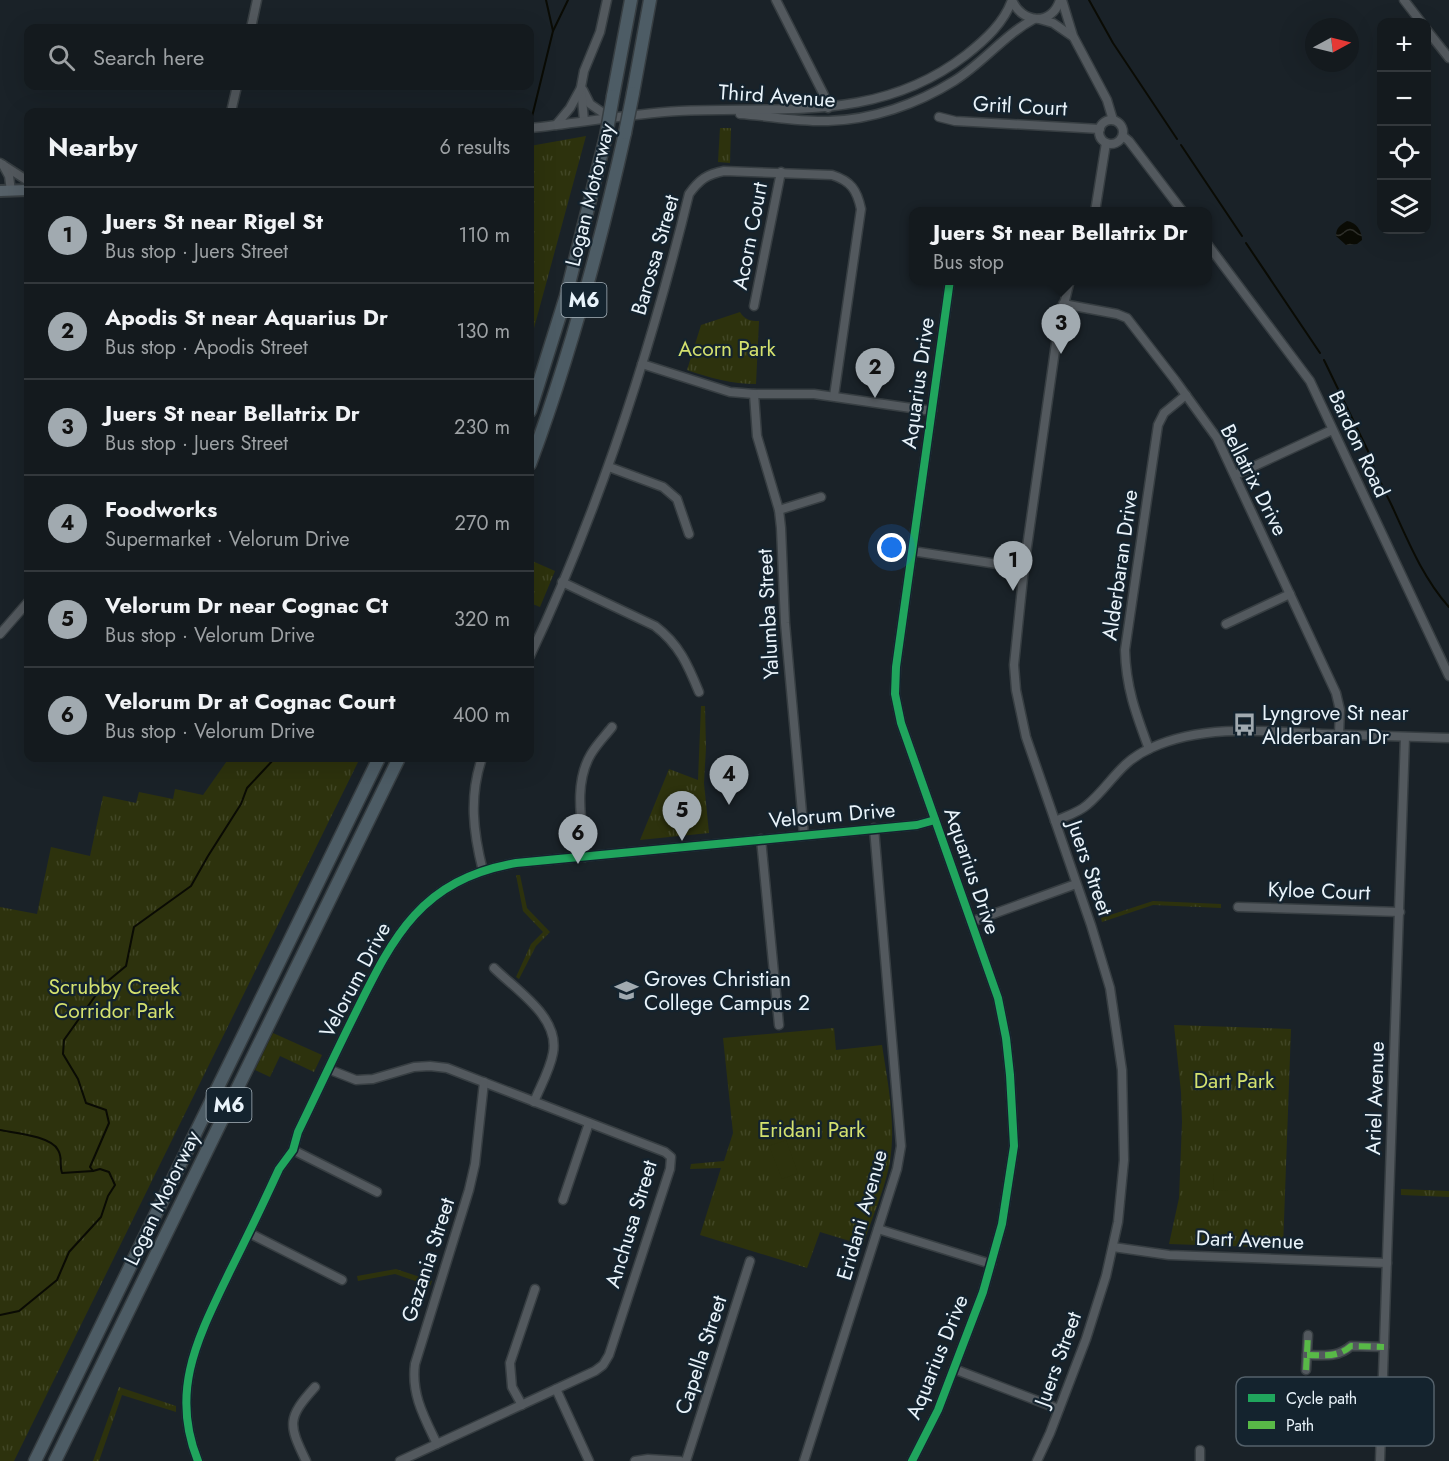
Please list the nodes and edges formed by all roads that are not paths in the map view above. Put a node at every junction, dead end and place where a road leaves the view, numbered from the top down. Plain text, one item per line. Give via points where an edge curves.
1 (257, 0) edge
2 (607, 0) edge
3 (631, 0) edge
4 (650, 0) edge
5 (776, 0) edge
6 (1012, 0) edge
7 (1061, 0) edge
8 (1404, 0) edge
9 (1418, 18) edge
10 (1037, 19) junction
11 (252, 24) edge
12 (1431, 35) edge
13 (1072, 36) junction
14 (1449, 58) edge
15 (581, 87) junction
16 (236, 90) edge
17 (232, 108) edge
18 (828, 108) junction
19 (704, 111) junction
20 (609, 117) junction
21 (939, 117) dead end
22 (1113, 120) junction
23 (584, 121) junction
24 (556, 125) junction
25 (534, 128) edge
26 (1100, 129) junction
27 (1123, 136) junction
28 (1106, 142) junction
29 (1, 164) edge
30 (781, 172) junction
31 (24, 178) edge
32 (24, 190) edge
33 (5, 191) edge
34 (1096, 207) edge
35 (1179, 207) edge
36 (1212, 250) edge
37 (949, 285) edge
38 (1069, 285) edge
39 (1063, 304) junction
40 (754, 306) dead end
41 (642, 364) junction
42 (754, 394) junction
43 (1186, 395) junction
44 (834, 396) junction
45 (534, 398) edge
46 (932, 411) junction
47 (1332, 430) junction
48 (534, 452) edge
49 (609, 467) junction
50 (1235, 475) junction
51 (821, 497) dead end
52 (779, 510) junction
53 (689, 534) dead end
54 (912, 551) junction
55 (1024, 568) junction
56 (562, 582) junction
57 (1290, 594) junction
58 (24, 607) edge
59 (1226, 624) dead end
60 (0, 634) edge
61 (534, 647) edge
62 (1449, 676) edge
63 (699, 692) dead end
64 (612, 727) dead end
65 (1339, 734) junction
66 (1405, 737) junction
67 (1449, 738) edge
68 (1149, 748) junction
69 (377, 762) edge
70 (397, 762) edge
71 (481, 762) edge
72 (935, 820) junction
73 (1055, 821) junction
74 (874, 828) junction
75 (804, 835) junction
76 (761, 839) junction
77 (585, 856) junction
78 (483, 871) junction
79 (1076, 884) junction
80 (1238, 907) dead end
81 (1400, 912) junction
82 (971, 922) junction
83 (494, 968) dead end
84 (779, 1025) dead end
85 (328, 1069) junction
86 (484, 1082) junction
87 (534, 1102) junction
88 (589, 1124) junction
89 (293, 1150) junction
90 (377, 1192) dead end
91 (563, 1200) dead end
92 (878, 1229) junction
93 (249, 1233) junction
94 (1113, 1247) junction
95 (750, 1261) dead end
96 (1387, 1263) junction
97 (991, 1264) junction
98 (342, 1280) dead end
99 (535, 1289) dead end
100 (1308, 1335) dead end
101 (1384, 1347) junction
102 (1307, 1355) junction
103 (954, 1369) junction
104 (1306, 1370) dead end
105 (1383, 1377) edge
106 (315, 1388) dead end
107 (556, 1389) junction
108 (522, 1405) junction
109 (1059, 1409) junction
110 (437, 1444) junction
111 (1200, 1450) dead end
112 (57, 1457) edge
113 (35, 1461) edge
114 (198, 1461) edge
115 (306, 1461) edge
116 (400, 1461) edge
117 (589, 1461) edge
118 (635, 1461) edge
119 (680, 1461) edge
120 (686, 1461) edge
121 (804, 1461) edge
122 (912, 1461) edge
123 (1037, 1461) edge
124 (1200, 1461) edge

1 - 11 street
2 - 15 street
3 - 45 highway, Logan Motorway / M6, bridge via 606,136 566,296
4 - 48 highway, Logan Motorway / M6, bridge via 613,191 580,312
5 - 18 street
6 - 10 street via 1020,13
6 - 18 street, Third Avenue via 1002,21 948,69 902,92
7 - 10 street, Third Avenue via 1049,16
7 - 13 street
8 - 9 street
10 - 13 street via 1053,23
10 - 19 street, Third Avenue via 1011,33 953,81 905,106 826,121
12 - 14 street
13 - 22 street via 1107,100
15 - 20 street via 590,104
15 - 23 street
15 - 24 street
16 - 17 street
18 - 19 street, Third Avenue
19 - 20 street, Third Avenue
20 - 23 street, Third Avenue
21 - 26 street, Gritl Court
22 - 26 street via 1103,123
22 - 27 street via 1122,126
23 - 24 street, Third Avenue
24 - 25 street, Third Avenue
26 - 28 street
27 - 28 street via 1114,143
27 - 35 street
28 - 34 street
29 - 31 street
29 - 33 street via 9,176
30 - 40 street, Acorn Court
30 - 41 street, Barossa Street via 709,174 689,194
30 - 44 street, Barossa Street via 845,179 854,187 861,209
32 - 33 main road
36 - 47 street, Bardon Road via 1310,381
37 - 46 street, Aquarius Drive
38 - 39 street, Juers Street
39 - 43 street, Bellatrix Drive via 1127,318
39 - 55 street, Juers Street
41 - 42 street via 711,387
41 - 49 street, Barossa Street
42 - 44 street
42 - 52 street, Yalumba Street via 756,436
43 - 50 street, Bellatrix Drive via 1217,438
43 - 68 street, Alderbaran Drive via 1164,413 1158,425 1125,651 1131,699
44 - 46 street
46 - 54 street, Aquarius Drive
47 - 50 street
47 - 62 street, Bardon Road
49 - 53 street via 663,487 676,499
49 - 56 street, Barossa Street
50 - 57 street, Bellatrix Drive
51 - 52 street
52 - 75 street, Yalumba Street via 784,622
54 - 55 street
54 - 72 street, Aquarius Drive via 895,694 901,723
55 - 73 street, Juers Street via 1015,641 1016,690 1026,737
56 - 61 street, Barossa Street
56 - 63 street via 667,635 686,659
57 - 59 street
57 - 65 street, Bellatrix Drive via 1336,693
58 - 60 street
64 - 77 street via 591,754 582,779
65 - 66 street
65 - 68 street via 1256,730 1190,735
66 - 67 street
66 - 81 street, Ariel Avenue
68 - 73 street via 1131,759 1085,807
69 - 113 highway, Logan Motorway / M6
70 - 112 highway, Logan Motorway / M6
71 - 78 street via 472,813
72 - 74 street, Velorum Drive
72 - 82 street, Aquarius Drive
73 - 79 street, Juers Street
74 - 75 street, Velorum Drive
74 - 92 street, Eridani Avenue via 901,1146
75 - 76 street, Velorum Drive
76 - 77 street, Velorum Drive
76 - 84 street
77 - 78 street, Velorum Drive via 516,863
78 - 85 street, Velorum Drive via 442,891 403,927 379,965
79 - 82 street
79 - 94 street, Juers Street via 1110,988 1122,1070 1124,1160
80 - 81 street, Kyloe Court
81 - 96 street, Ariel Avenue
82 - 97 street, Aquarius Drive via 998,998 1012,1106 1014,1146 1010,1183
83 - 87 street via 536,1007 551,1031 553,1055
85 - 86 street, Anchusa Street via 356,1080 430,1065
85 - 89 street, Velorum Drive
86 - 87 street, Anchusa Street
86 - 110 street, Gazania Street via 469,1190 413,1377 418,1403
87 - 88 street, Anchusa Street
88 - 91 street
88 - 107 street, Anchusa Street via 664,1152 671,1157 672,1164 609,1355 595,1371
89 - 90 street
89 - 93 street, Velorum Drive via 279,1169
92 - 97 street
92 - 121 street, Eridani Avenue
93 - 98 street
93 - 114 street, Velorum Drive via 200,1335 188,1372 187,1422
94 - 96 street, Dart Avenue via 1168,1255
94 - 109 street, Juers Street via 1086,1339
95 - 120 street, Capella Street
96 - 101 street, Ariel Avenue
97 - 103 street, Aquarius Drive
99 - 108 street via 510,1363 512,1387
100 - 102 street
101 - 102 street via 1351,1346 1336,1355
101 - 105 street, Ariel Avenue
102 - 104 street
103 - 109 street
103 - 122 street, Aquarius Drive
106 - 115 street via 298,1407 293,1421 294,1436
107 - 108 street, Anchusa Street
107 - 117 street
108 - 110 street, Anchusa Street
109 - 123 street, Juers Street
110 - 116 street, Anchusa Street
111 - 124 street
118 - 119 street

